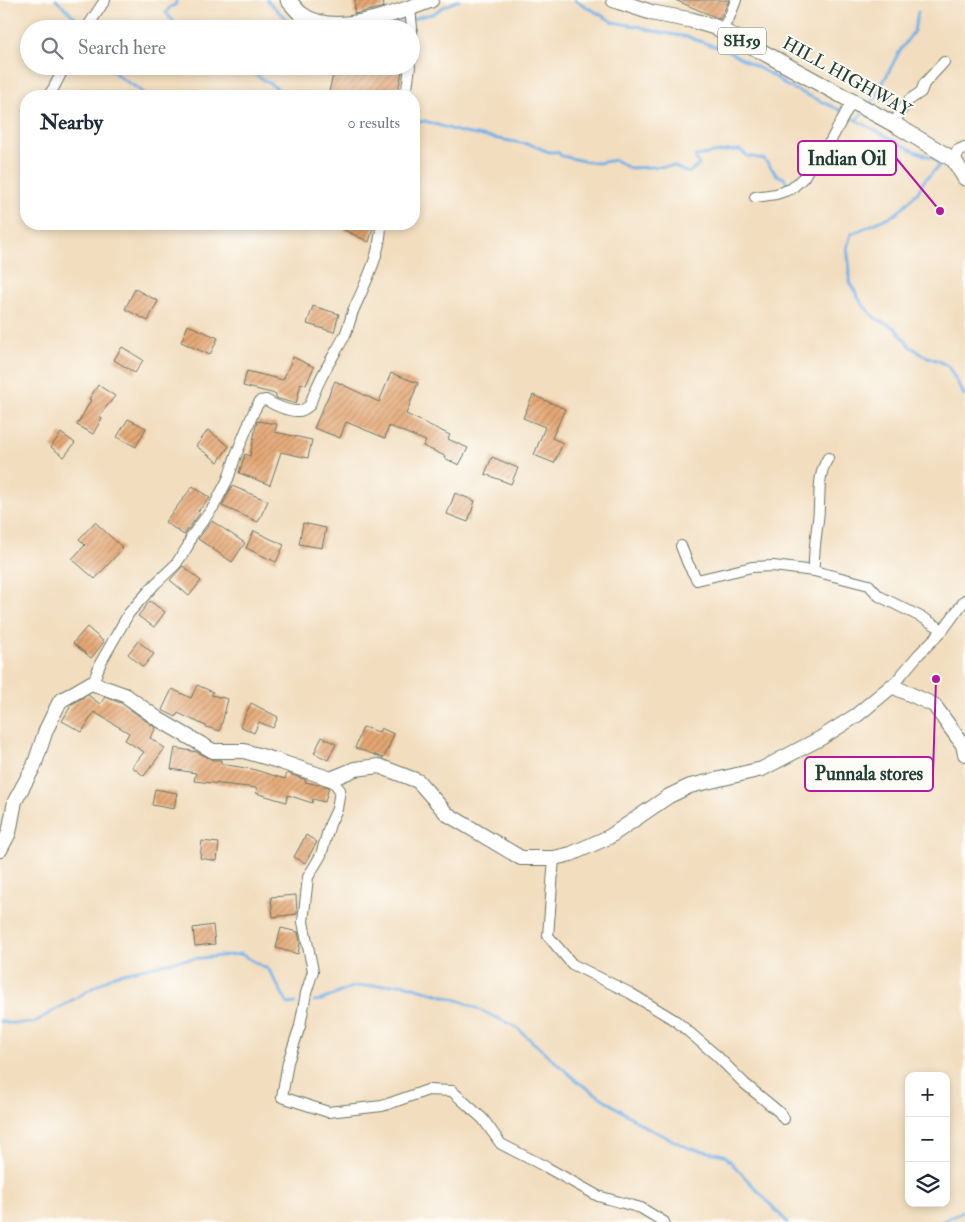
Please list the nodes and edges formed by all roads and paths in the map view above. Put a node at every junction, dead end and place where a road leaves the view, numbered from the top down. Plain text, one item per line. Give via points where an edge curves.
1 (105, 0) edge
2 (288, 0) edge
3 (614, 0) edge
4 (736, 0) edge
5 (417, 3) edge
6 (92, 20) edge
7 (315, 20) edge
8 (368, 20) edge
9 (414, 20) edge
10 (721, 30) junction
11 (944, 62) dead end
12 (60, 75) edge
13 (409, 75) edge
14 (52, 90) edge
15 (407, 90) edge
16 (861, 106) junction
17 (894, 124) junction
18 (965, 148) edge
19 (954, 160) junction
20 (965, 178) edge
21 (755, 197) dead end
22 (380, 230) edge
23 (828, 458) dead end
24 (681, 546) dead end
25 (814, 571) junction
26 (965, 600) edge
27 (943, 630) junction
28 (94, 684) junction
29 (892, 686) junction
30 (965, 754) edge
31 (331, 779) junction
32 (0, 850) edge
33 (554, 858) junction
34 (784, 1119) dead end
35 (664, 1222) edge

1 - 6 street
2 - 7 main road via 302,15
3 - 10 main road, HILL HIGHWAY / SH59
4 - 10 street
5 - 8 main road
5 - 9 street
10 - 16 main road, HILL HIGHWAY / SH59
11 - 17 street via 921,92 909,100
12 - 14 street
13 - 15 street
16 - 17 main road, HILL HIGHWAY / SH59
16 - 21 street via 804,177 790,189
17 - 19 main road, HILL HIGHWAY / SH59
18 - 19 street via 958,151
19 - 20 main road, HILL HIGHWAY / SH59
22 - 28 street via 366,284 310,405 300,411 260,401 216,501 176,564 129,613 96,672
23 - 25 street via 820,480
24 - 25 street via 697,580 752,567
25 - 27 street via 869,585 879,596
26 - 27 street
27 - 29 street
28 - 31 main road via 125,695 158,719 213,751 244,751
28 - 32 main road via 60,701 34,766 15,801 8,833
29 - 30 main road via 934,705 963,746
29 - 33 main road via 857,715 821,738 762,769 690,786 669,796 609,837
31 - 33 main road via 355,768 379,766 418,781 447,814 521,858
31 - 35 street via 340,790 337,810 321,855 308,877 305,902 304,922 313,971 288,1062 282,1097 328,1112 382,1106 428,1090 452,1091 483,1119 501,1144 598,1196 641,1208
33 - 34 street via 548,936 559,951 572,964 676,1021

